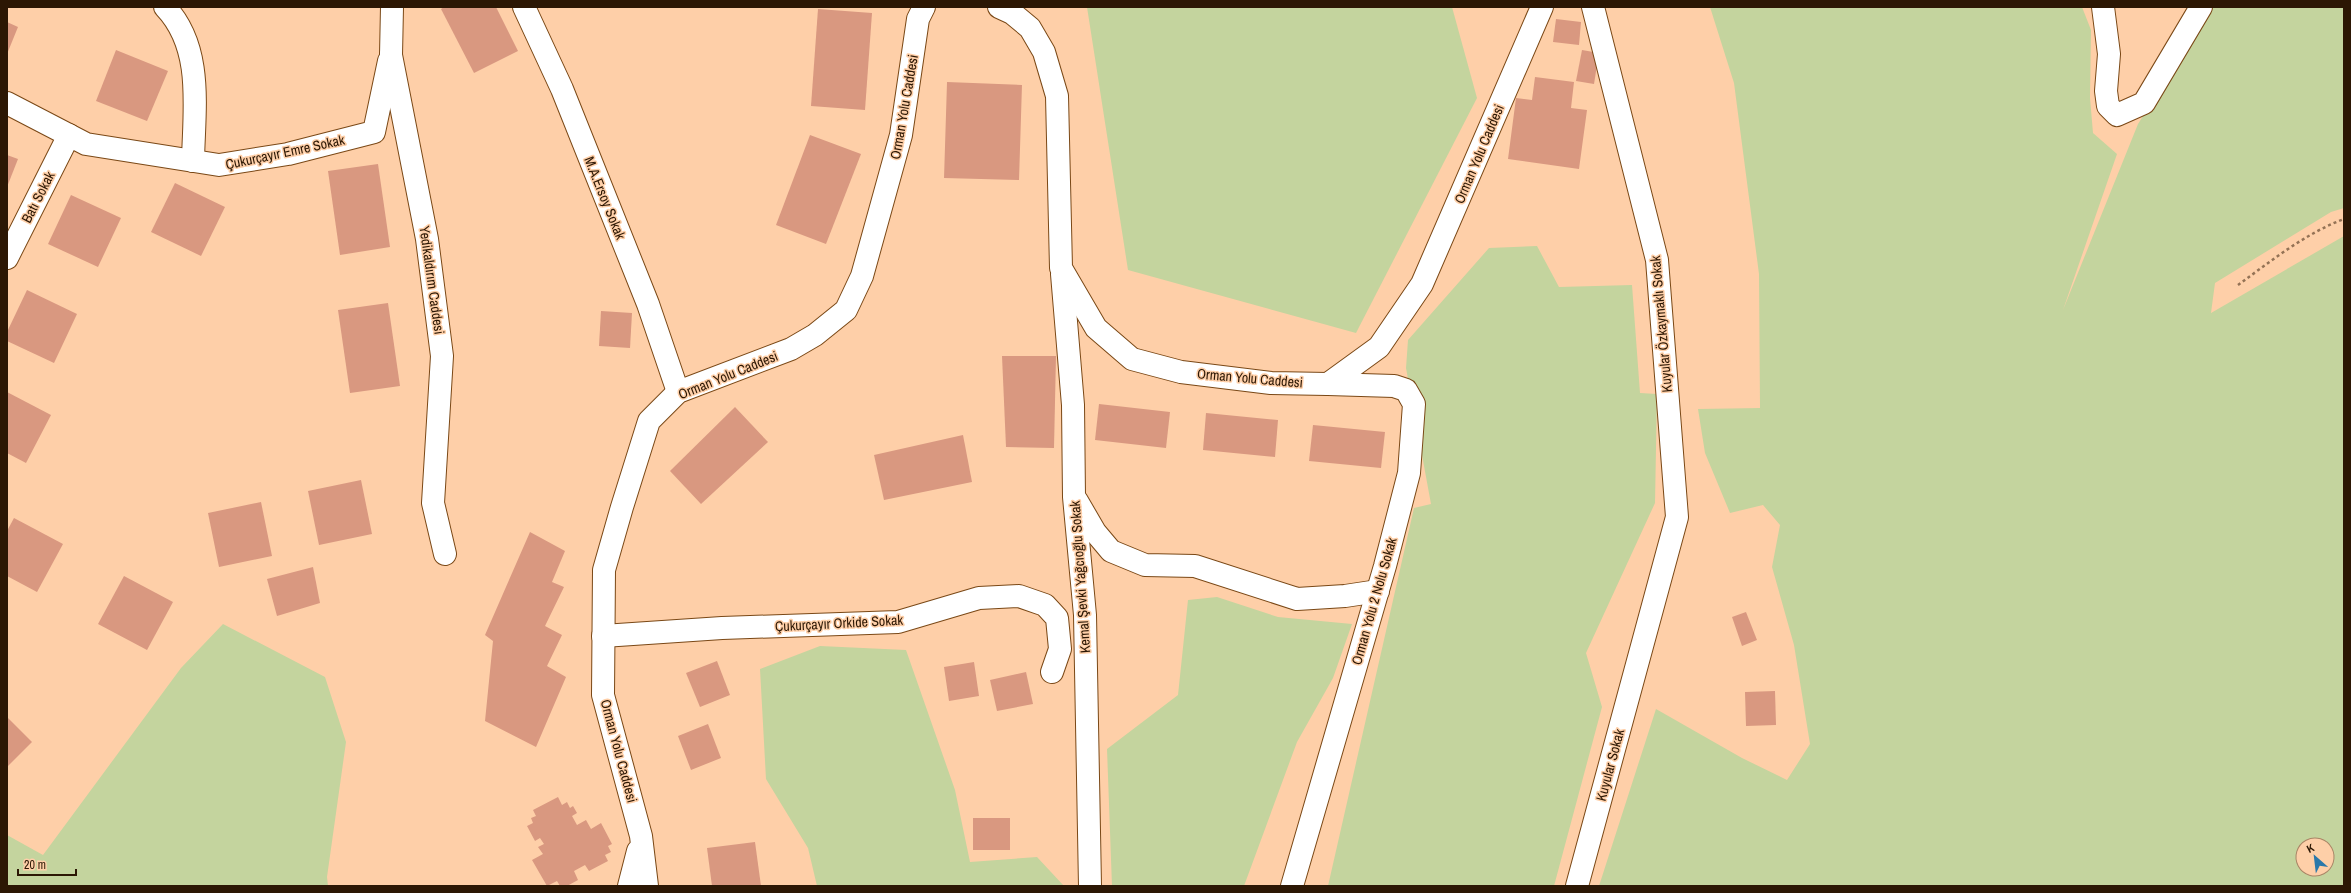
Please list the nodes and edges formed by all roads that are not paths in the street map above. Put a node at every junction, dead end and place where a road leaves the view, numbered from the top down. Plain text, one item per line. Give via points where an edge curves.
1 (165, 7) edge
2 (392, 7) edge
3 (524, 7) edge
4 (924, 7) edge
5 (999, 7) edge
6 (1542, 7) edge
7 (1593, 7) edge
8 (2103, 7) edge
9 (2201, 7) edge
10 (391, 55) junction
11 (7, 103) edge
12 (69, 135) junction
13 (192, 161) junction
14 (7, 258) edge
15 (1061, 268) junction
16 (1328, 384) junction
17 (678, 392) junction
18 (1074, 497) junction
19 (445, 554) dead end
20 (1378, 591) junction
21 (603, 636) junction
22 (1643, 644) joint
23 (1052, 672) dead end
24 (642, 836) junction
25 (629, 886) edge
26 (647, 886) edge
27 (1090, 886) edge
28 (1292, 886) edge
29 (1577, 886) edge

1 - 13 street via 185,34 193,66
2 - 10 street, Yedikaldırım Caddesi
3 - 17 street, M.A.Ersoy Sokak via 562,89 645,297
4 - 17 street, Orman Yolu Caddesi via 918,19 901,135 887,194 862,276 846,310 791,349
5 - 15 street, Orman Yolu Caddesi via 1012,13 1030,28 1044,52 1057,96
6 - 16 street, Orman Yolu Caddesi via 1422,284 1379,347
7 - 22 street, Kuyular Özkaymaklı Sokak via 1657,260 1677,517
8 - 9 street via 2109,54 2107,99 2108,106 2117,115 2144,103
10 - 13 street, Çukurçayır Emre Sokak via 374,132 288,154 226,164
10 - 19 street, Yedikaldırım Caddesi via 427,239 442,356 434,503
11 - 12 street, Çukurçayır Emre Sokak
12 - 13 street, Çukurçayır Emre Sokak via 86,144
12 - 14 street, Batı Sokak
15 - 16 street, Orman Yolu Caddesi via 1096,328 1132,359 1181,372 1271,383
15 - 18 street, Kemal Şevki Yağcıoğlu Sokak via 1073,405
16 - 20 street, Orman Yolu 2 Nolu Sokak via 1394,386 1406,390 1414,404 1409,473
17 - 21 street, Orman Yolu Caddesi via 649,421 624,500 604,570
18 - 20 street via 1095,532 1111,550 1144,565 1195,566 1297,599
18 - 27 street, Kemal Şevki Yağcıoğlu Sokak via 1085,615
20 - 28 street, Orman Yolu 2 Nolu Sokak
21 - 23 street, Çukurçayır Orkide Sokak via 722,628 898,622 979,598 1019,596 1045,605 1056,618 1060,649
21 - 24 street, Orman Yolu Caddesi via 603,695
22 - 29 street, Kuyular Sokak
24 - 25 street
24 - 26 street, Orman Yolu Caddesi

